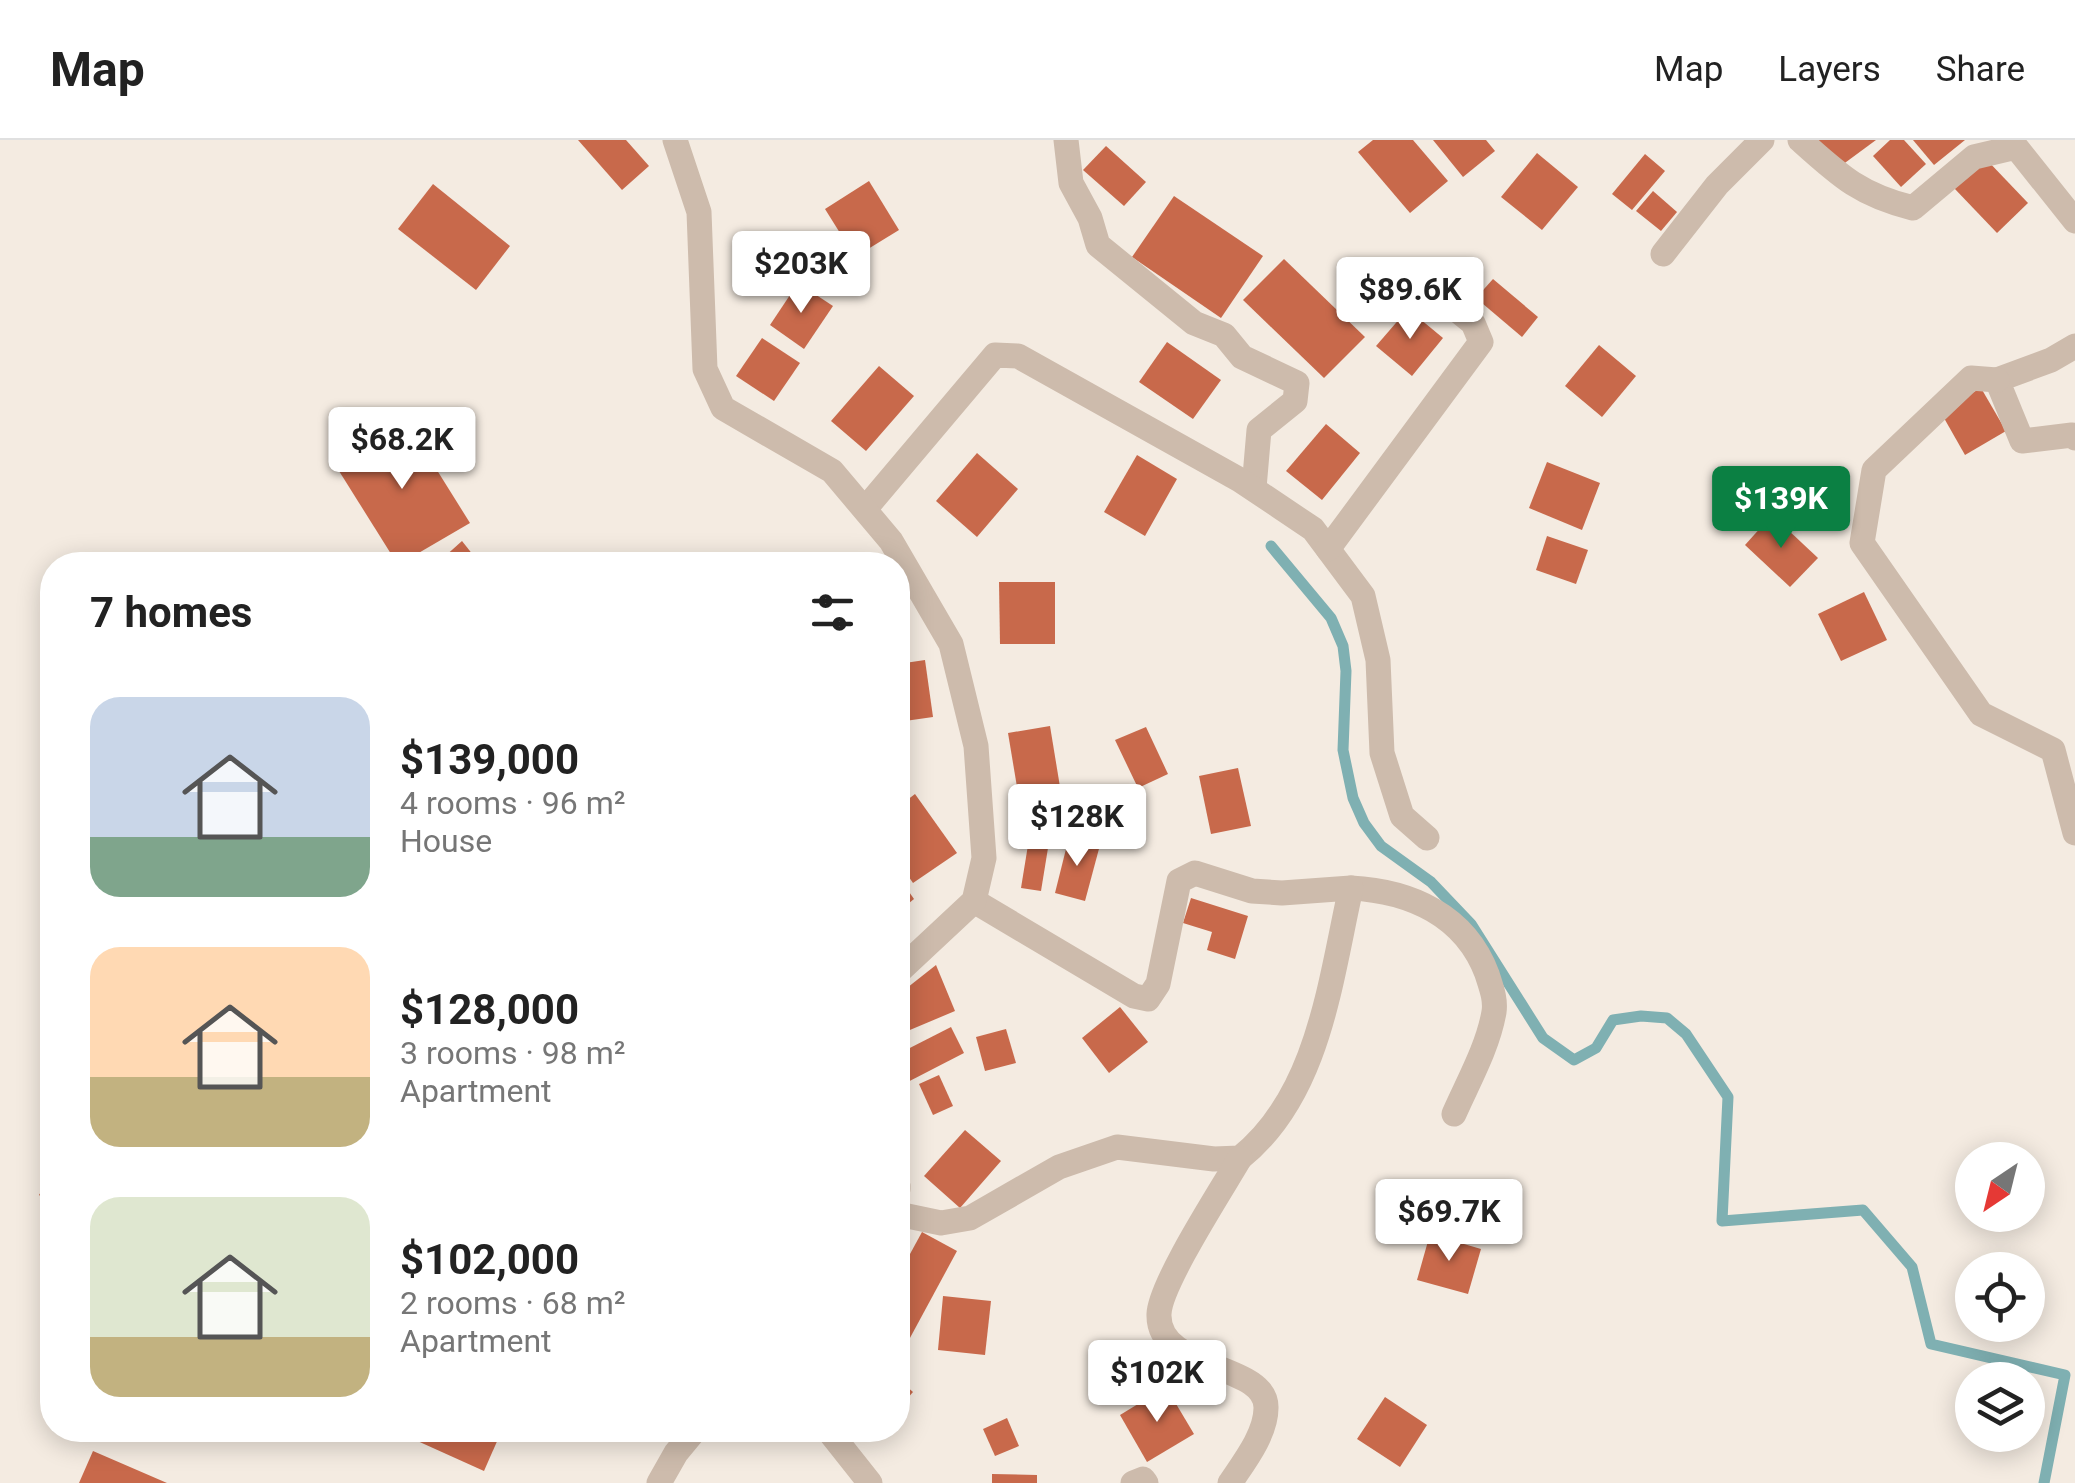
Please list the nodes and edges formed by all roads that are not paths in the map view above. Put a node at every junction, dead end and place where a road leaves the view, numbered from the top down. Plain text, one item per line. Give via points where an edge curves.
1 (675, 140) edge
2 (1066, 140) edge
3 (1762, 140) edge
4 (1800, 140) edge
5 (2075, 221) edge
6 (1664, 254) dead end
7 (1421, 281) dead end
8 (2075, 346) edge
9 (1997, 380) junction
10 (2075, 438) edge
11 (1254, 488) junction
12 (865, 510) junction
13 (1328, 549) junction
14 (898, 552) edge
15 (910, 572) edge
16 (2064, 746) edge
17 (2075, 833) edge
18 (1427, 838) dead end
19 (1351, 888) junction
20 (974, 901) junction
21 (910, 961) edge
22 (1454, 1114) dead end
23 (1240, 1158) junction
24 (910, 1216) edge
25 (685, 1442) edge
26 (838, 1442) edge
27 (659, 1483) edge
28 (870, 1483) edge
29 (1133, 1483) edge
30 (1146, 1483) edge
31 (1230, 1483) edge

1 - 12 street via 699,212 705,368 723,408 832,472
2 - 11 street via 1071,183 1098,245 1194,322 1224,335 1242,357 1298,382 1294,401 1259,430
3 - 6 street
4 - 5 street via 1845,180 1877,199 1914,208 1974,156 2016,147
7 - 13 street via 1473,322 1481,342
8 - 9 street
9 - 10 street via 2022,441
9 - 16 street via 1970,378 1874,470 1862,543 1981,714
11 - 12 street via 1018,356 996,355
11 - 13 street via 1313,528
12 - 14 street
13 - 18 street via 1363,596 1378,660 1382,753 1402,816
15 - 20 street via 951,644 976,746 984,858
16 - 17 street
19 - 20 street via 1282,893 1195,874 1179,880 1158,984 1148,998 1134,996
19 - 22 street via 1381,890 1438,910 1482,960 1495,1008
19 - 23 street via 1312,1051 1269,1131
20 - 21 street
23 - 24 street via 1117,1147 1059,1167 970,1218 942,1223
23 - 31 street via 1159,1310 1161,1328 1175,1345 1259,1387 1267,1404
25 - 27 street
26 - 28 street
29 - 30 street

